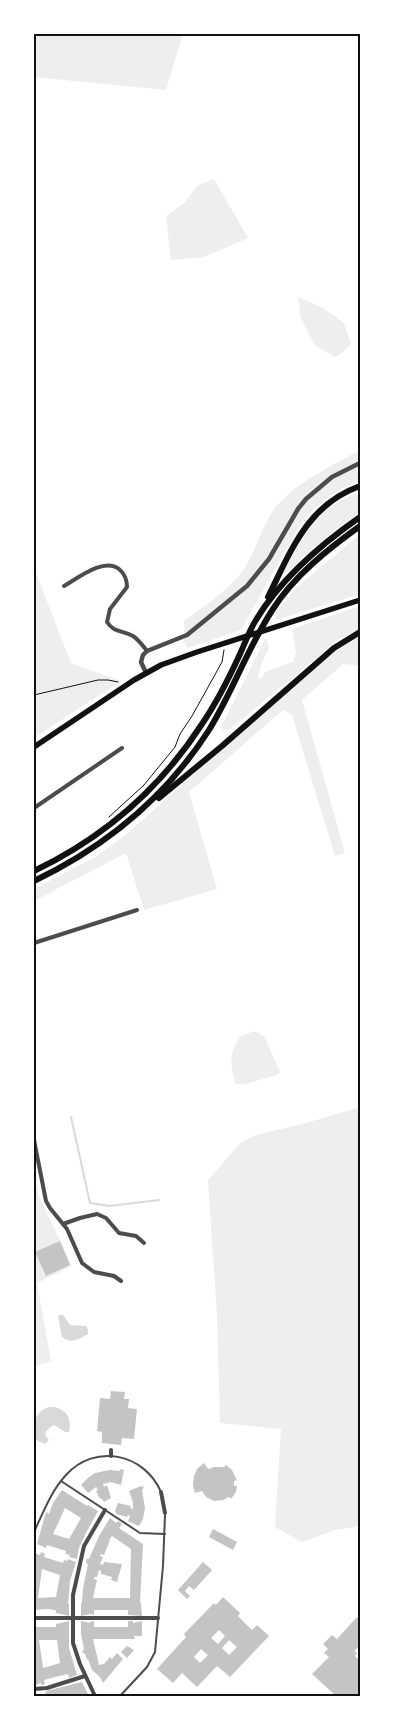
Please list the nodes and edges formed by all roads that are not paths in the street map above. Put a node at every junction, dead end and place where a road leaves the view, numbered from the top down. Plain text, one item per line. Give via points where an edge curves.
1 (360, 463) edge
2 (360, 486) edge
3 (360, 517) edge
4 (360, 526) edge
5 (64, 586) dead end
6 (360, 600) edge
7 (256, 620) junction
8 (360, 632) edge
9 (147, 651) junction
10 (146, 673) junction
11 (34, 747) edge
12 (122, 748) dead end
13 (34, 808) edge
14 (138, 813) junction
15 (34, 871) edge
16 (34, 881) edge
17 (137, 910) dead end
18 (34, 943) edge
19 (34, 1140) edge
20 (63, 1224) junction
21 (144, 1243) dead end
22 (121, 1281) dead end
23 (111, 1450) dead end
24 (110, 1456) junction
25 (61, 1480) junction
26 (161, 1492) joint
27 (105, 1510) junction
28 (165, 1513) joint
29 (39, 1521) junction
30 (34, 1526) edge
31 (34, 1532) edge
32 (165, 1534) junction
33 (73, 1617) junction
34 (34, 1618) edge
35 (158, 1618) junction
36 (85, 1676) junction
37 (34, 1689) edge
38 (95, 1696) edge
39 (120, 1696) edge

1 - 9 street via 332,477 306,499 264,566 246,586 187,635
2 - 7 highway via 329,502 306,524
3 - 7 highway via 293,572
4 - 14 highway via 282,595 204,737 168,783
5 - 9 street via 101,566 108,565 121,571 127,587 110,609 107,622 116,631 132,635
6 - 10 main road via 180,658
7 - 15 highway via 209,714 171,766 112,824
8 - 14 highway via 334,648
9 - 10 street via 141,662
10 - 11 main road
12 - 13 street
14 - 16 highway via 93,848
17 - 18 street
19 - 20 street via 46,1201
20 - 21 street via 97,1214 106,1218 119,1233 136,1236
20 - 22 street via 82,1263 94,1272 114,1276
23 - 24 street
24 - 25 lane via 81,1462
24 - 26 lane via 128,1458 139,1465 155,1480
25 - 27 lane
25 - 29 lane
26 - 28 street
27 - 32 lane via 140,1533
27 - 33 street via 84,1546 73,1595
28 - 32 lane
29 - 30 lane
29 - 31 lane
32 - 35 lane
33 - 34 street
33 - 35 street
33 - 36 street via 73,1642
35 - 39 lane via 157,1644 152,1659
36 - 37 street
36 - 38 street

